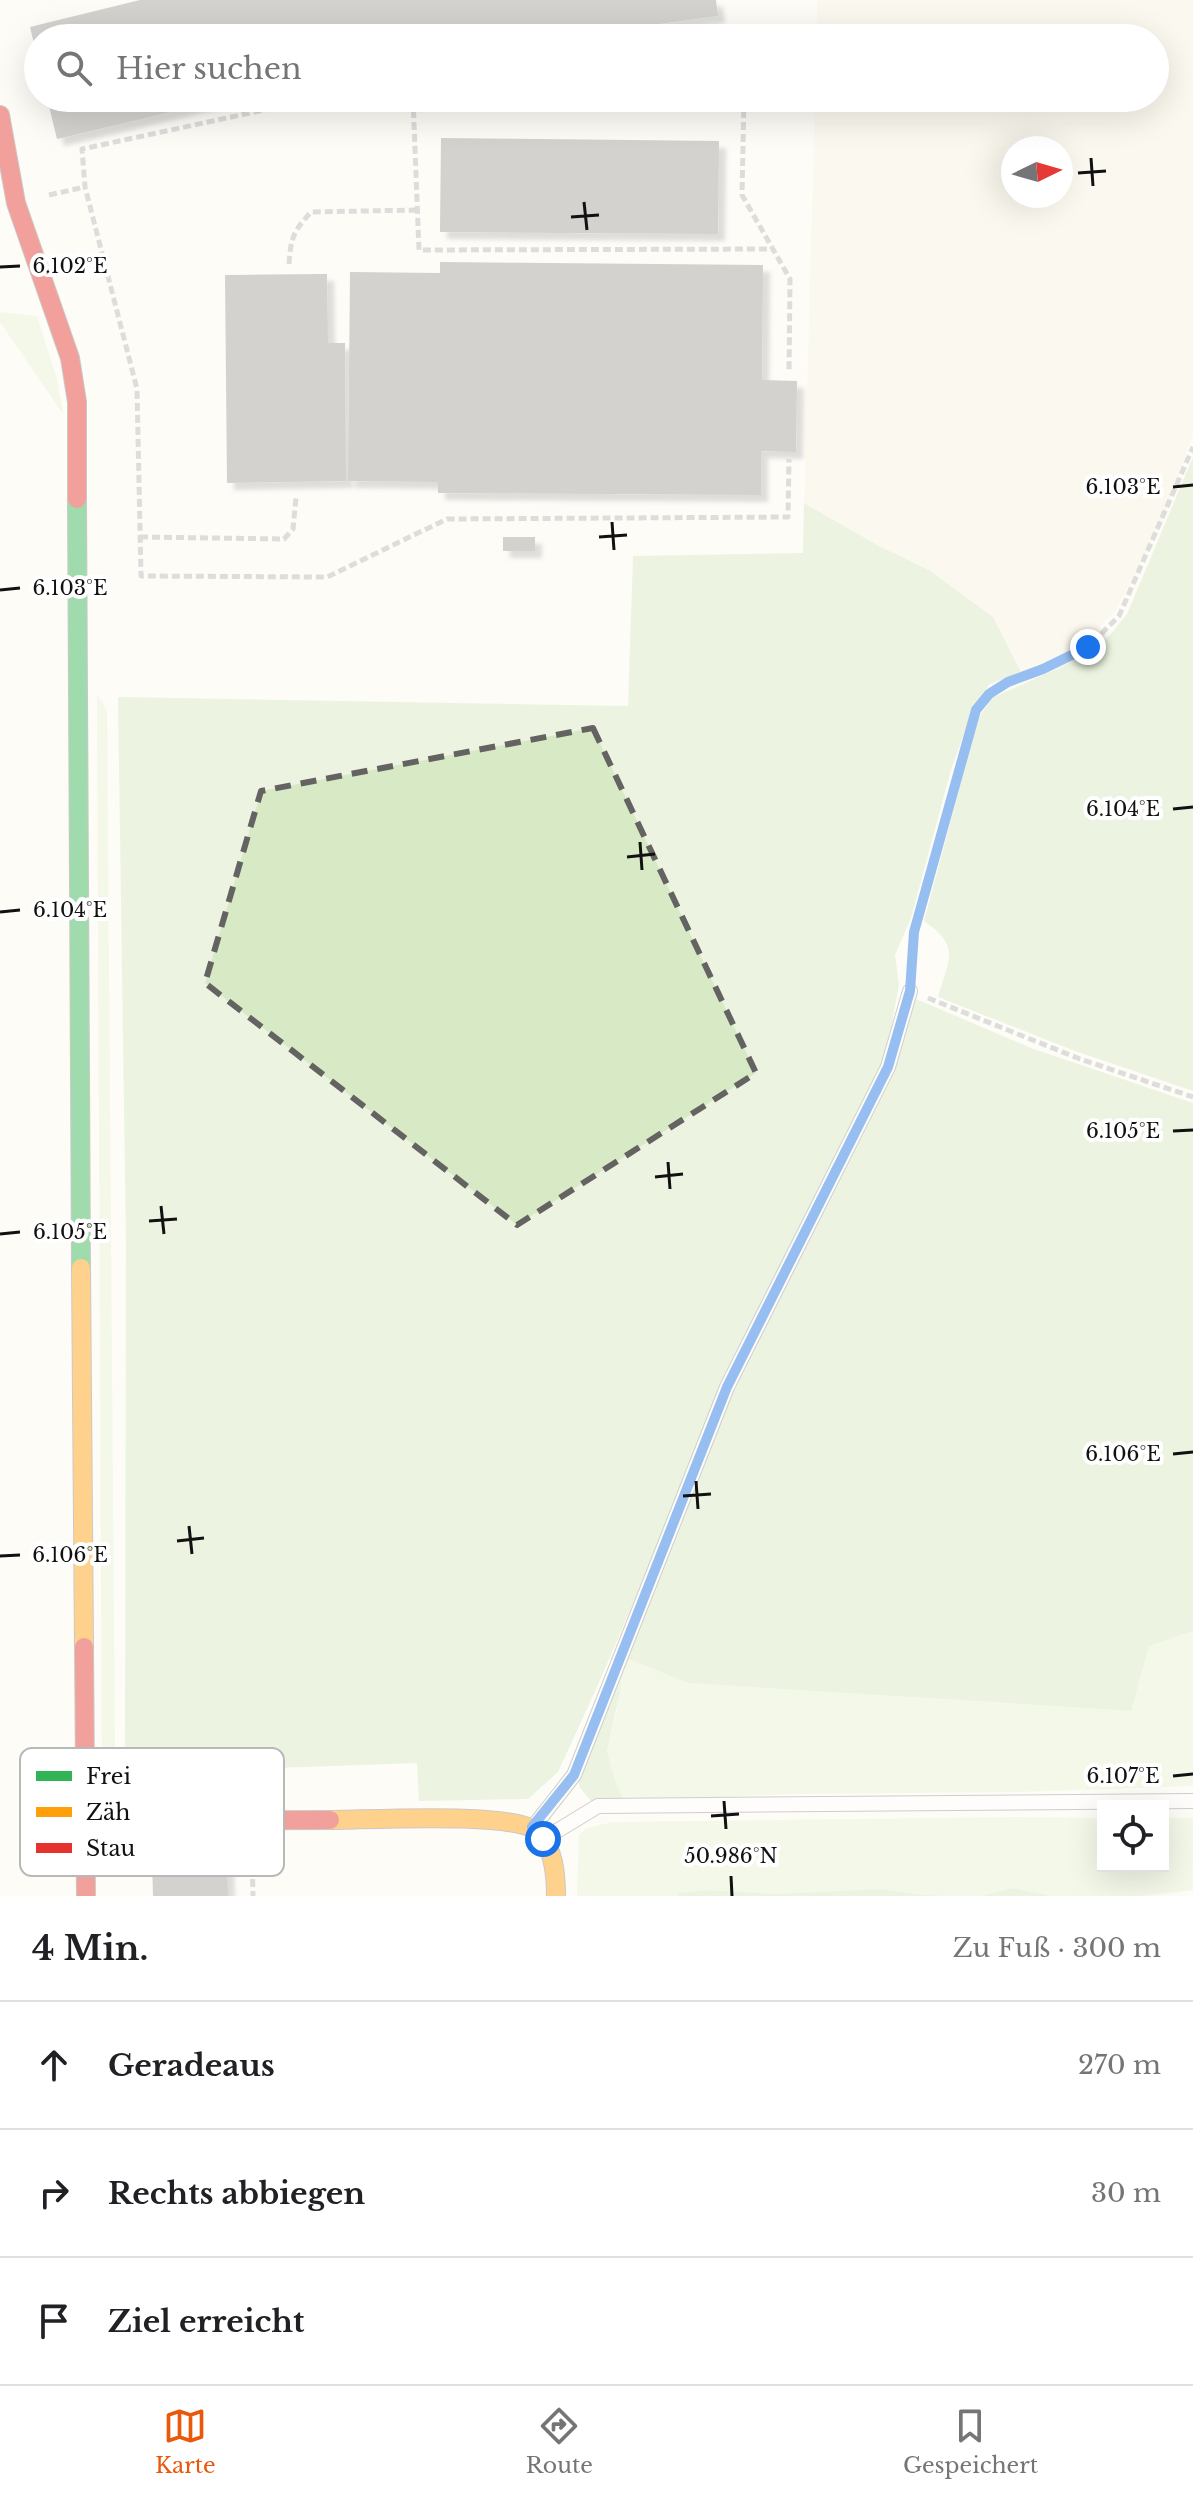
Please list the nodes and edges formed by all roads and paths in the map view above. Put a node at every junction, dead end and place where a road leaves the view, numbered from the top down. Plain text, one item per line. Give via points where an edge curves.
1 (255, 112) edge
2 (414, 112) edge
3 (744, 112) edge
4 (0, 115) edge
5 (417, 210) junction
6 (774, 249) junction
7 (289, 264) dead end
8 (789, 373) dead end
9 (1193, 447) edge
10 (789, 459) dead end
11 (296, 497) dead end
12 (140, 537) junction
13 (910, 991) junction
14 (1193, 1097) edge
15 (84, 1748) edge
16 (1193, 1801) edge
17 (284, 1821) edge
18 (538, 1833) junction
19 (85, 1876) edge
20 (86, 1896) edge
21 (556, 1896) edge

1 - 12 path via 82,149 85,187 137,389
2 - 5 path
3 - 6 path via 742,195
4 - 15 street via 16,203 70,358 77,402
5 - 6 path via 419,250
5 - 7 path via 311,212 294,231
6 - 8 path via 790,279
9 - 13 path via 1119,616 1088,647 1008,682 976,710 914,932
10 - 12 path via 788,517 447,519 327,577 141,576
11 - 12 path via 293,529 284,539
13 - 14 path via 1080,1059
13 - 18 lane via 888,1067 727,1387 574,1775
16 - 18 lane via 598,1806
17 - 18 street via 494,1819
18 - 21 street via 556,1871
19 - 20 street

